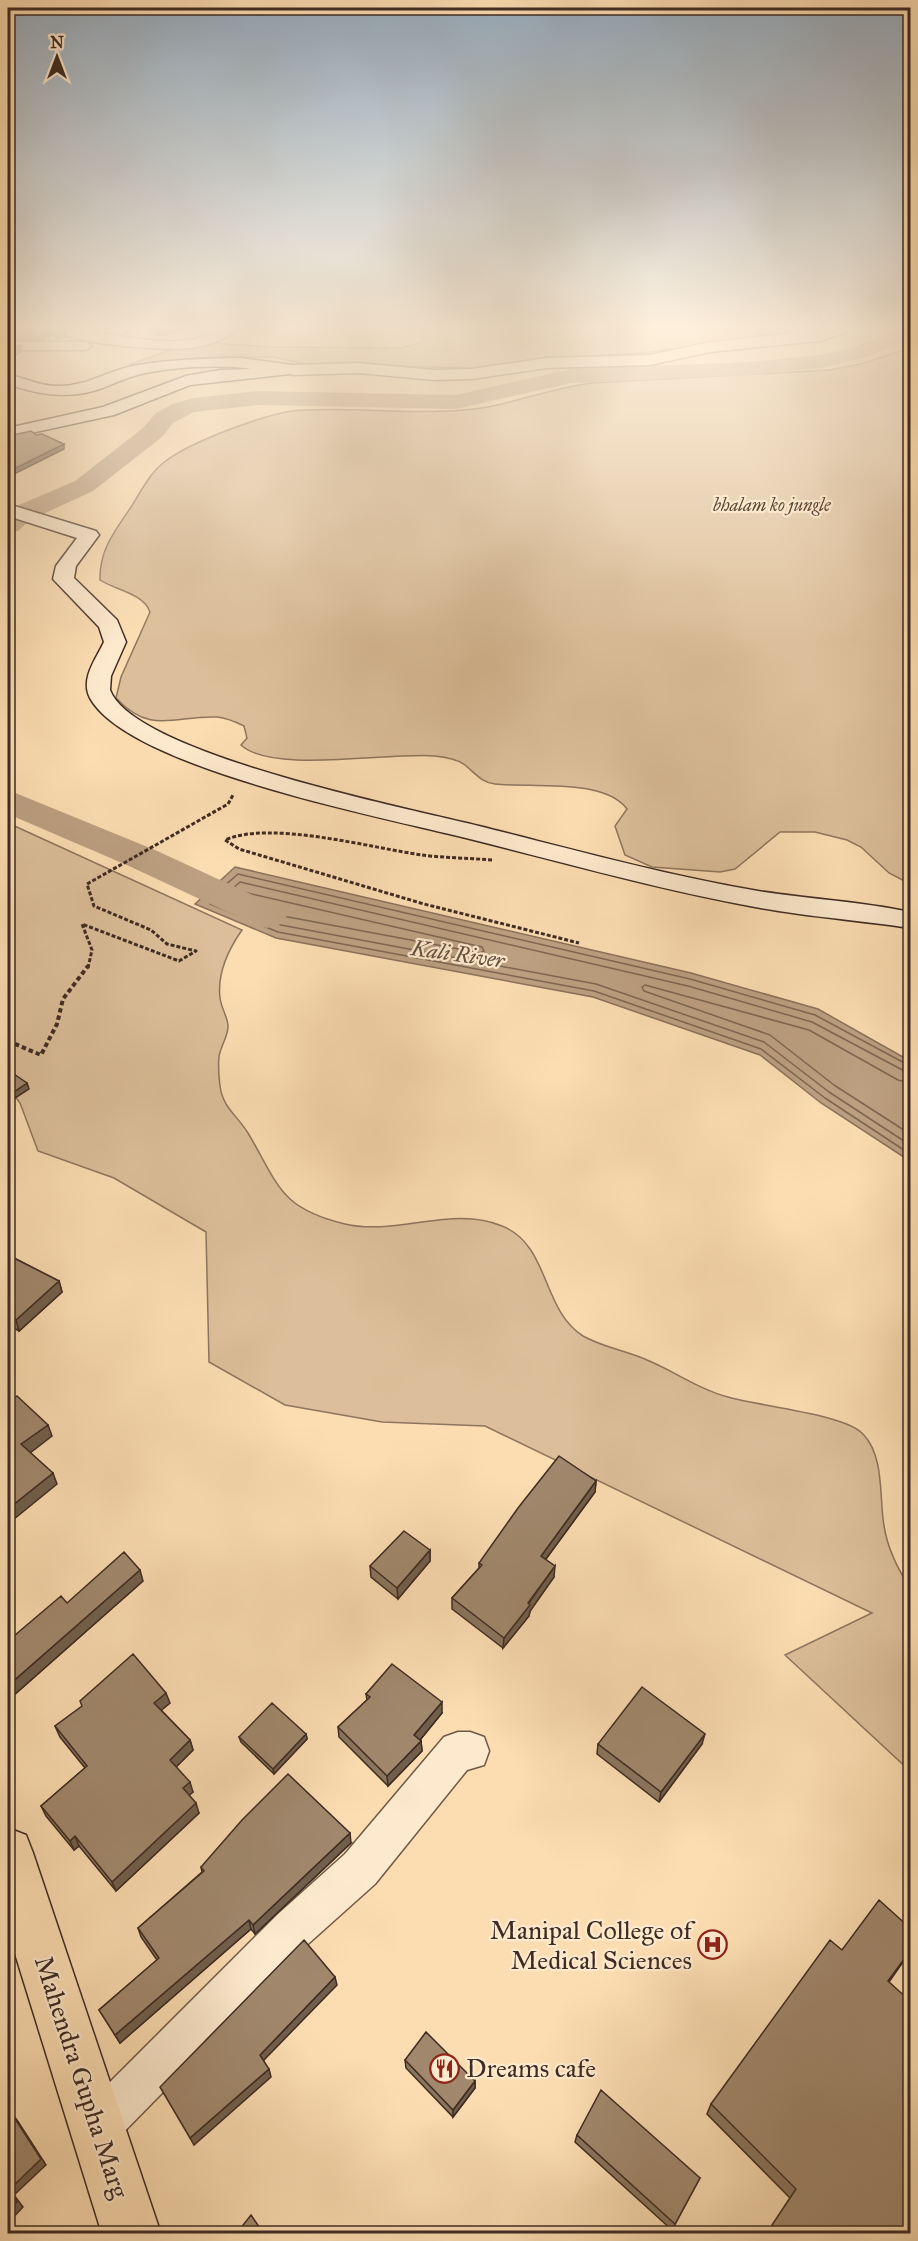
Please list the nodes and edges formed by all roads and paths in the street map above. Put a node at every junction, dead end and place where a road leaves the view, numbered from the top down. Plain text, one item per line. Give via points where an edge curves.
1 (11, 511) edge
2 (233, 795) dead end
3 (496, 860) dead end
4 (910, 921) edge
5 (579, 943) dead end
6 (8, 1041) edge
7 (470, 1751) dead end
8 (8, 1853) edge
9 (98, 2126) junction
10 (132, 2234) edge

1 - 4 main road via 90,537 66,566 63,579 113,633 115,642 98,682 101,696 128,722 159,741 266,780 616,869 757,899
2 - 6 path via 228,804 87,884 94,906 151,930 167,944 196,951 179,961 82,924 92,950 88,968 63,999 57,1024 41,1055
3 - 5 path via 426,855 324,838 247,834 225,840 238,849 424,904
7 - 9 street via 458,1751 360,1869 293,1929
8 - 9 main road, Mahendra Gupha Marg
9 - 10 main road, Mahendra Gupha Marg

